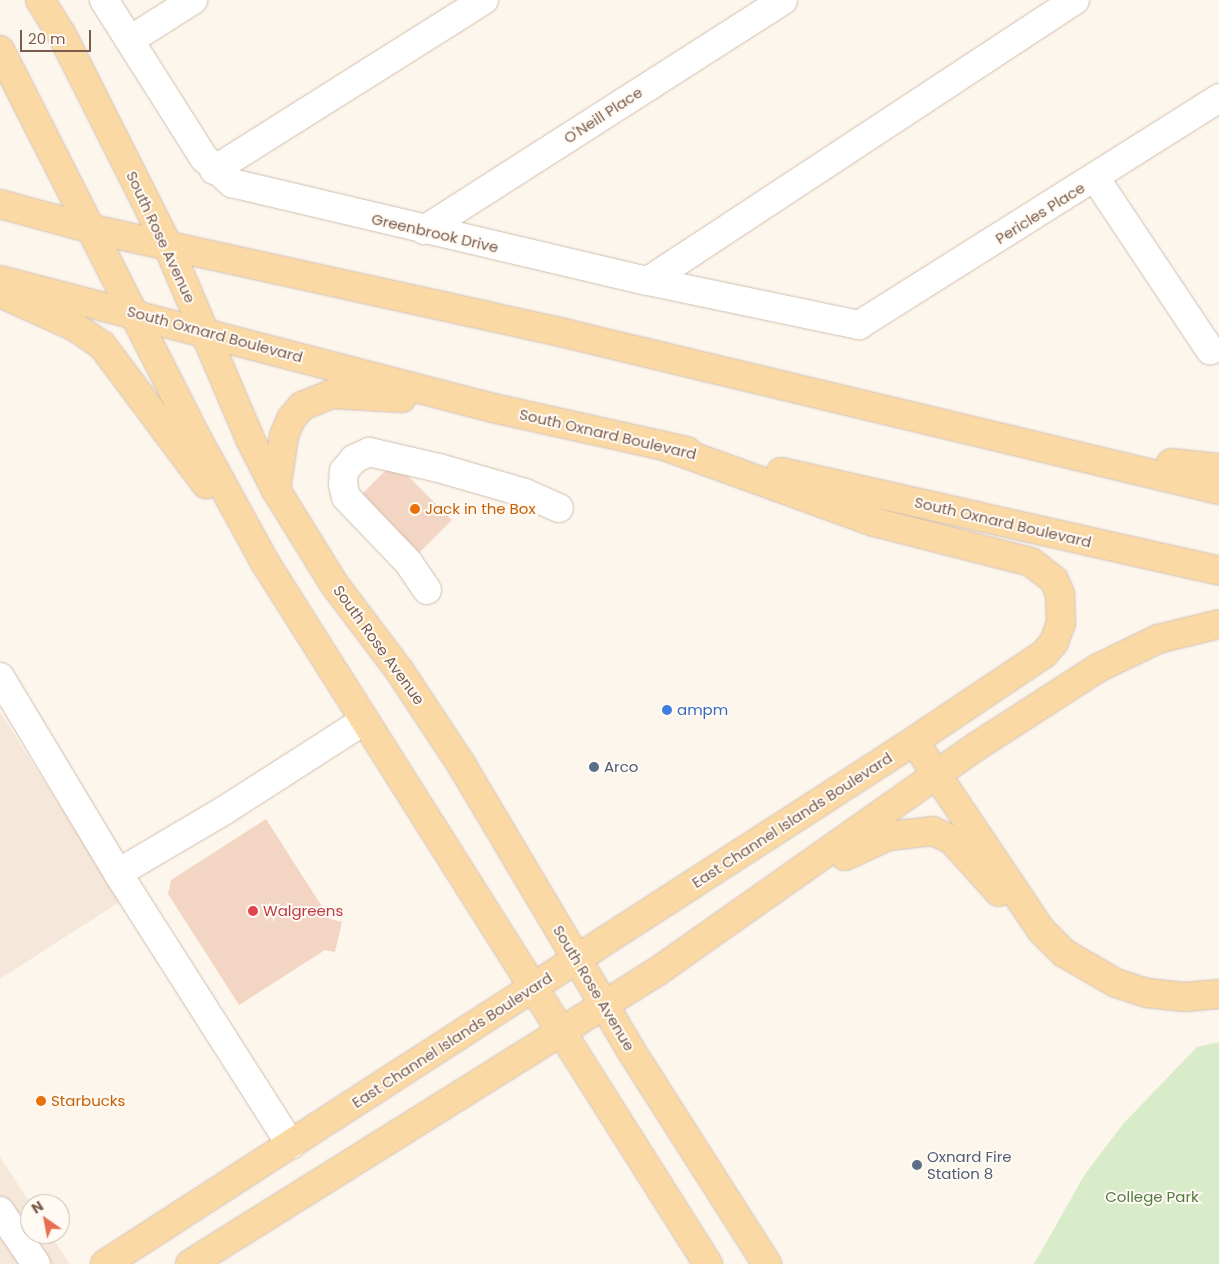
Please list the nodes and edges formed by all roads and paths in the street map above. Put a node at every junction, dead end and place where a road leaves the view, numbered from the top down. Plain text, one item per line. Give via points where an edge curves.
1 (40, 0) edge
2 (104, 0) edge
3 (193, 0) edge
4 (484, 0) edge
5 (782, 0) edge
6 (1075, 0) edge
7 (130, 40) junction
8 (0, 50) edge
9 (1219, 98) edge
10 (214, 170) junction
11 (1096, 179) junction
12 (0, 204) edge
13 (92, 229) junction
14 (424, 230) junction
15 (167, 244) junction
16 (0, 280) edge
17 (648, 281) junction
18 (0, 293) edge
19 (136, 314) junction
20 (859, 325) joint
21 (203, 331) junction
22 (1210, 350) dead end
23 (492, 408) junction
24 (670, 448) junction
25 (1044, 448) junction
26 (1219, 468) edge
27 (276, 490) junction
28 (1219, 490) edge
29 (558, 508) dead end
30 (266, 564) junction
31 (1219, 571) edge
32 (426, 590) dead end
33 (1219, 624) edge
34 (0, 677) edge
35 (365, 720) junction
36 (914, 741) junction
37 (938, 776) junction
38 (118, 873) junction
39 (755, 904) junction
40 (1041, 930) junction
41 (577, 959) junction
42 (532, 987) junction
43 (1219, 994) edge
44 (604, 1005) junction
45 (562, 1033) junction
46 (291, 1145) junction
47 (0, 1211) edge
48 (194, 1263) edge
49 (36, 1264) edge
50 (105, 1264) edge
51 (708, 1264) edge
52 (767, 1264) edge

1 - 15 main road, South Rose Avenue via 65,41
2 - 7 street, Greenbrook Drive
3 - 7 street
4 - 10 street
5 - 14 street, O'Neill Place
6 - 17 street
7 - 10 street, Greenbrook Drive
8 - 13 main road
9 - 11 street, Pericles Place
10 - 14 street, Greenbrook Drive via 247,189
11 - 20 street, Pericles Place
11 - 22 street
12 - 13 main road
13 - 15 main road
13 - 19 main road
14 - 17 street, Greenbrook Drive
15 - 21 main road, South Rose Avenue
15 - 25 main road via 568,334
16 - 19 main road, South Oxnard Boulevard
17 - 20 street, Greenbrook Drive
18 - 30 main road via 75,328 102,346
19 - 21 main road, South Oxnard Boulevard
19 - 30 main road via 198,440
21 - 23 main road, South Oxnard Boulevard
21 - 27 main road, South Rose Avenue
23 - 24 main road, South Oxnard Boulevard
23 - 27 main road via 355,393 314,399 302,406 287,428
24 - 31 main road, South Oxnard Boulevard
24 - 36 main road, East Channel Islands Boulevard via 874,522 1031,562 1054,580 1060,594 1061,623 1054,642 1044,654
25 - 26 main road
25 - 28 main road
27 - 41 main road, South Rose Avenue via 334,584 400,670 461,764
29 - 32 street via 525,493 439,468 369,452 354,459 344,471 346,497 409,563
30 - 35 main road
33 - 37 main road via 1151,642 1098,668 974,748
34 - 38 street
35 - 38 street via 225,810
35 - 42 main road
36 - 37 main road
36 - 41 main road, East Channel Islands Boulevard
37 - 39 main road
37 - 40 main road
38 - 46 street
39 - 40 main road via 888,836 933,831 952,840 1002,895
39 - 44 main road
40 - 43 main road via 1072,958 1116,983 1147,993 1185,997
41 - 42 main road, East Channel Islands Boulevard
41 - 44 main road, South Rose Avenue
42 - 45 main road
42 - 46 main road, East Channel Islands Boulevard
44 - 45 main road
44 - 52 main road, South Rose Avenue
45 - 48 main road
45 - 51 main road
46 - 50 main road, East Channel Islands Boulevard
47 - 49 street

